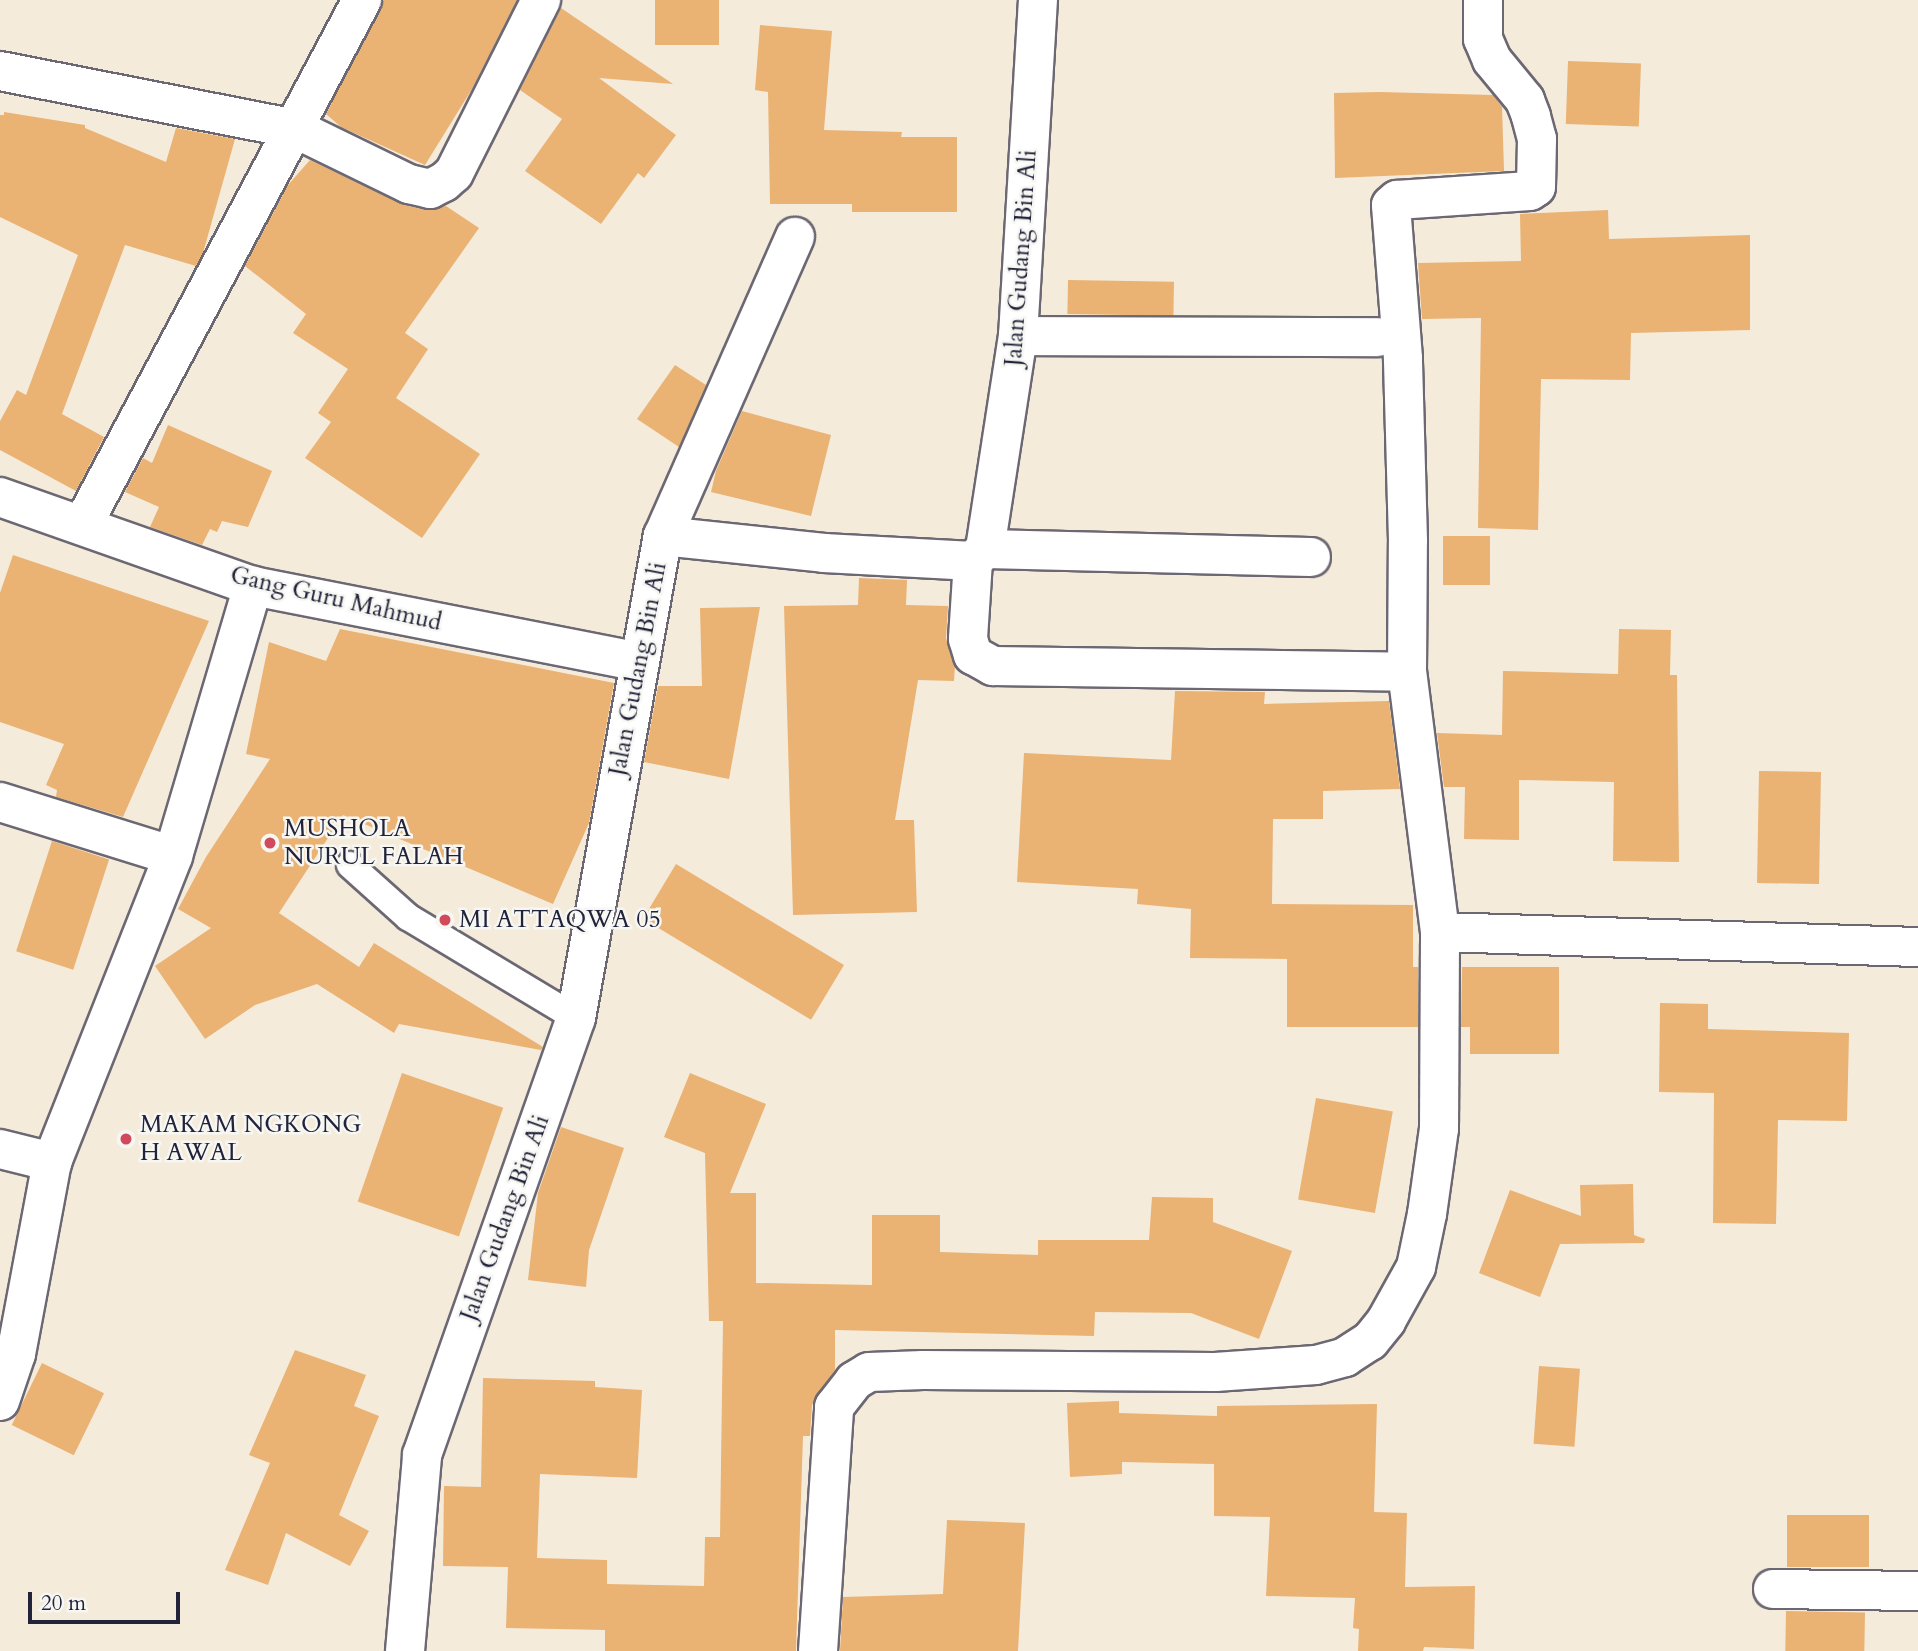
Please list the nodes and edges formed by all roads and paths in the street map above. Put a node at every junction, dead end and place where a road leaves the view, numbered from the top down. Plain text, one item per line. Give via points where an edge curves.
1 (362, 0) edge
2 (541, 0) edge
3 (1038, 0) edge
4 (1483, 0) edge
5 (0, 71) edge
6 (296, 129) junction
7 (795, 237) dead end
8 (1018, 336) junction
9 (1377, 337) dead end
10 (0, 497) edge
11 (83, 524) junction
12 (663, 536) junction
13 (979, 555) junction
14 (1311, 556) dead end
15 (253, 586) junction
16 (639, 662) junction
17 (1407, 672) junction
18 (0, 802) edge
19 (173, 856) junction
20 (350, 865) dead end
21 (1440, 932) junction
22 (1918, 947) edge
23 (576, 1018) junction
24 (0, 1149) edge
25 (52, 1163) junction
26 (0, 1401) edge
27 (1773, 1589) dead end
28 (1918, 1591) edge
29 (405, 1651) edge
30 (818, 1651) edge

1 - 6 street
2 - 6 street via 454,173 436,187 409,184
3 - 8 street, Jalan Gudang Bin Ali
4 - 17 street via 1483,39 1531,116 1536,187 1397,200 1391,205 1403,358
5 - 6 street
6 - 11 street
7 - 12 street
8 - 9 street
8 - 13 street, Jalan Gudang Bin Ali
10 - 11 street, Gang Guru Mahmud
11 - 15 street, Gang Guru Mahmud
12 - 13 street, Jalan Gudang Bin Ali via 824,553
12 - 16 street, Jalan Gudang Bin Ali
13 - 14 street
13 - 17 street via 968,639 973,655 993,666
15 - 16 street, Gang Guru Mahmud
15 - 19 street
16 - 23 street, Jalan Gudang Bin Ali
17 - 21 street
18 - 19 street
19 - 25 street
20 - 23 lane via 408,917
21 - 22 street
21 - 30 street via 1439,1129 1427,1214 1416,1267 1370,1341 1345,1357 1316,1365 1215,1372 869,1372 854,1381 834,1407
23 - 29 street, Jalan Gudang Bin Ali via 422,1455
24 - 25 street
25 - 26 street via 16,1354
27 - 28 street

